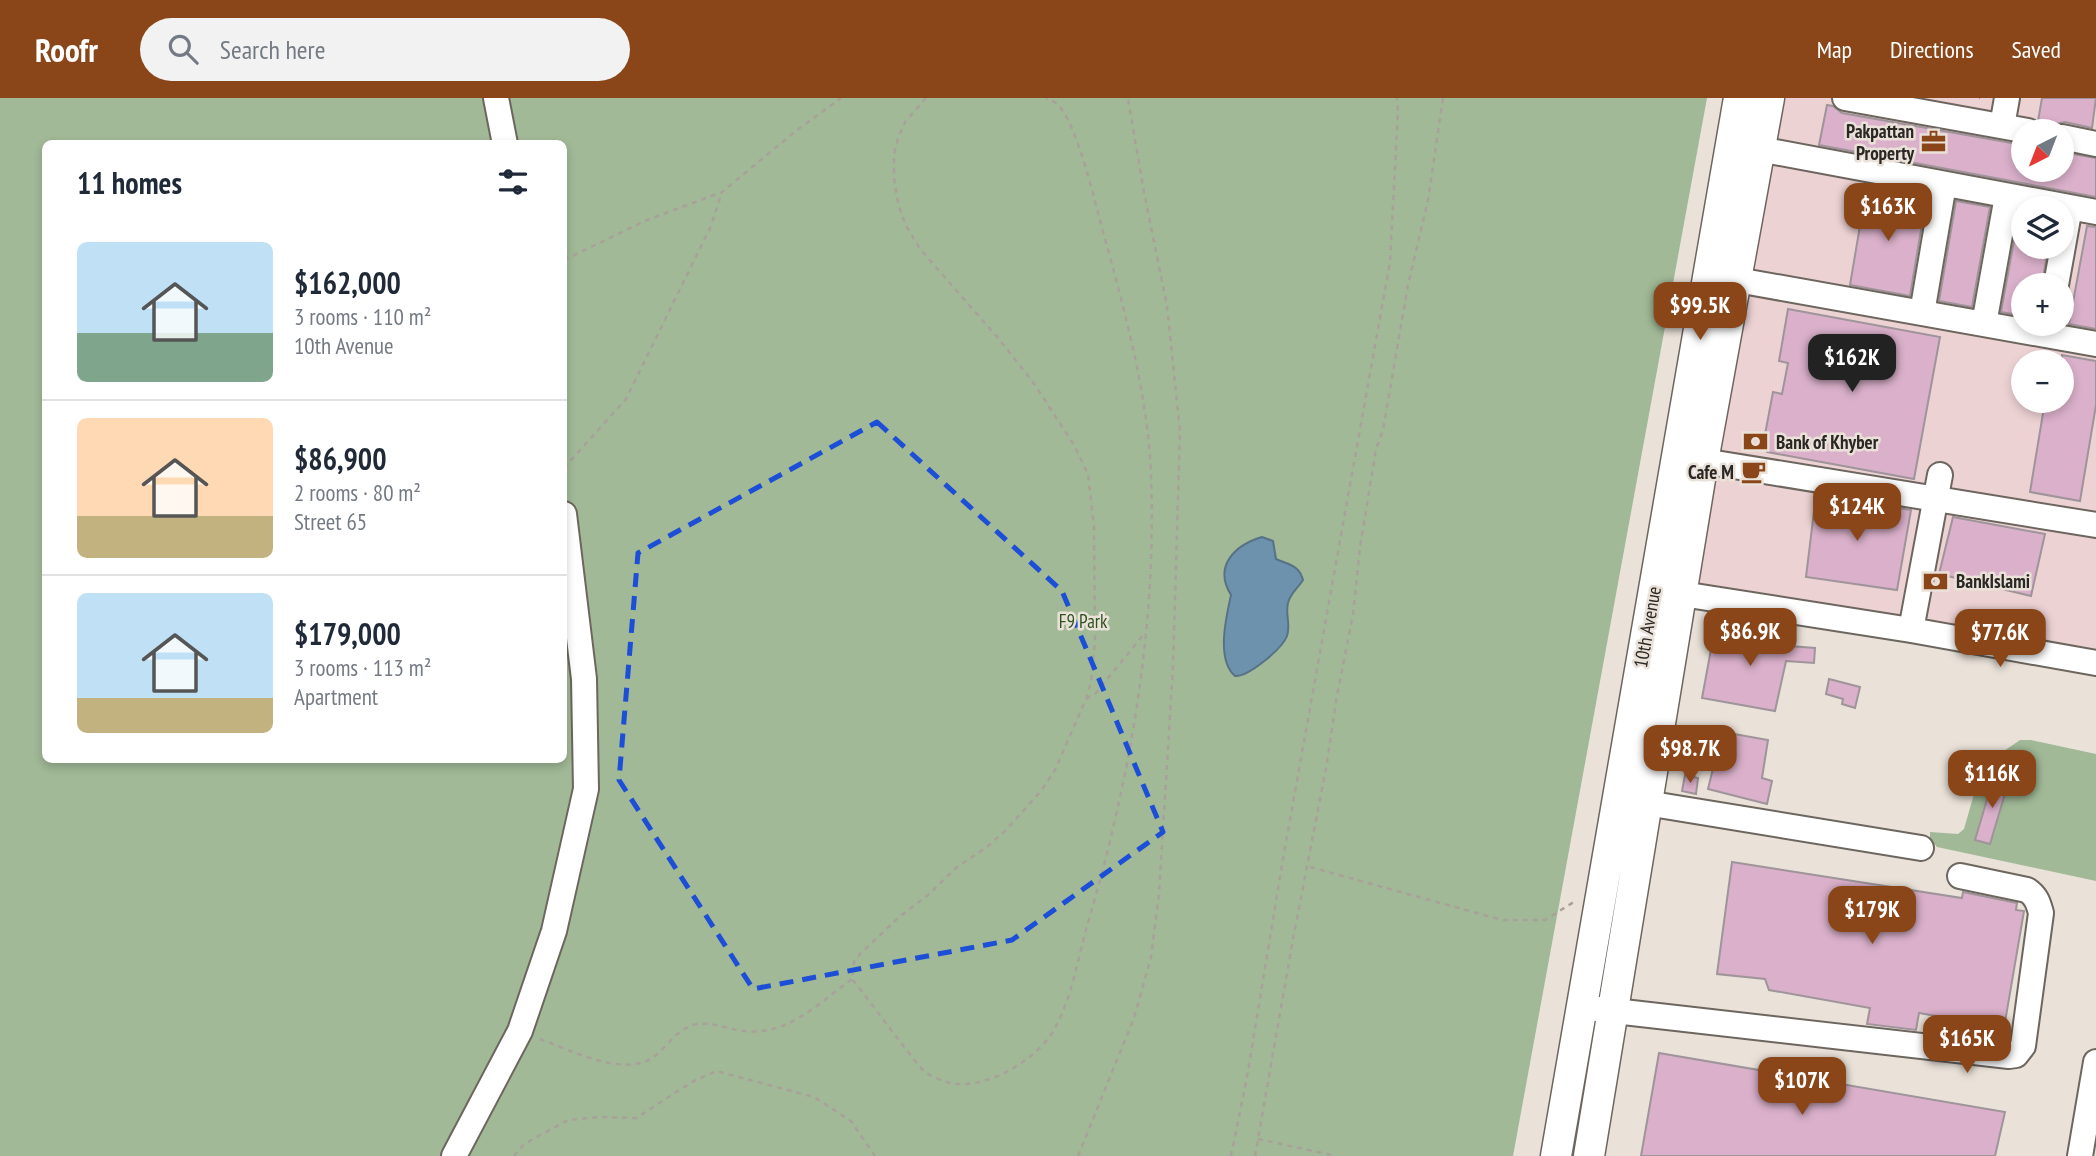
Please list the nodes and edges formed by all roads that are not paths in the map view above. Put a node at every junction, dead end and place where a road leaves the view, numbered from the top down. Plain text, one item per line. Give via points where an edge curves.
1 (496, 98) edge
2 (1739, 98) edge
3 (1769, 98) edge
4 (1844, 98) edge
5 (2007, 98) edge
6 (1921, 105) edge
7 (2002, 126) junction
8 (2011, 128) edge
9 (504, 140) edge
10 (2074, 140) edge
11 (2096, 144) edge
12 (1759, 149) junction
13 (1944, 184) junction
14 (2007, 195) junction
15 (2012, 196) edge
16 (2074, 208) edge
17 (2096, 212) edge
18 (1737, 280) junction
19 (1922, 313) junction
20 (1984, 324) junction
21 (2011, 327) edge
22 (2069, 336) edge
23 (2096, 344) edge
24 (1703, 383) junction
25 (1703, 461) junction
26 (1938, 487) junction
27 (2096, 525) edge
28 (567, 539) edge
29 (1682, 594) junction
30 (1911, 631) junction
31 (2096, 663) edge
32 (1646, 803) junction
33 (1921, 848) dead end
34 (1960, 876) dead end
35 (1583, 1006) junction
36 (1614, 1011) junction
37 (2096, 1062) edge
38 (454, 1156) edge
39 (1556, 1156) edge
40 (1589, 1156) edge
41 (2080, 1156) edge

1 - 9 street
2 - 24 main road, 10th Avenue
3 - 12 main road, 10th Avenue
4 - 6 street
5 - 7 street
6 - 7 street
7 - 8 street
10 - 11 street
12 - 13 street
12 - 18 main road, 10th Avenue
13 - 14 street
13 - 19 street
14 - 15 street
14 - 20 street
16 - 17 street
18 - 19 street
18 - 24 main road, 10th Avenue
19 - 20 street
20 - 21 street
22 - 23 street
24 - 25 main road, 10th Avenue
24 - 35 main road, 10th Avenue
25 - 26 street
25 - 29 main road, 10th Avenue
26 - 27 street
26 - 30 street
28 - 38 street via 584,679 586,789 554,931 520,1031
29 - 30 street
29 - 32 main road, 10th Avenue
30 - 31 street
32 - 33 street
32 - 36 main road, 10th Avenue
34 - 36 street via 2027,890 2039,903 2023,1046 2016,1055
35 - 36 street
35 - 39 main road, 10th Avenue
36 - 40 main road, 10th Avenue
37 - 41 street

